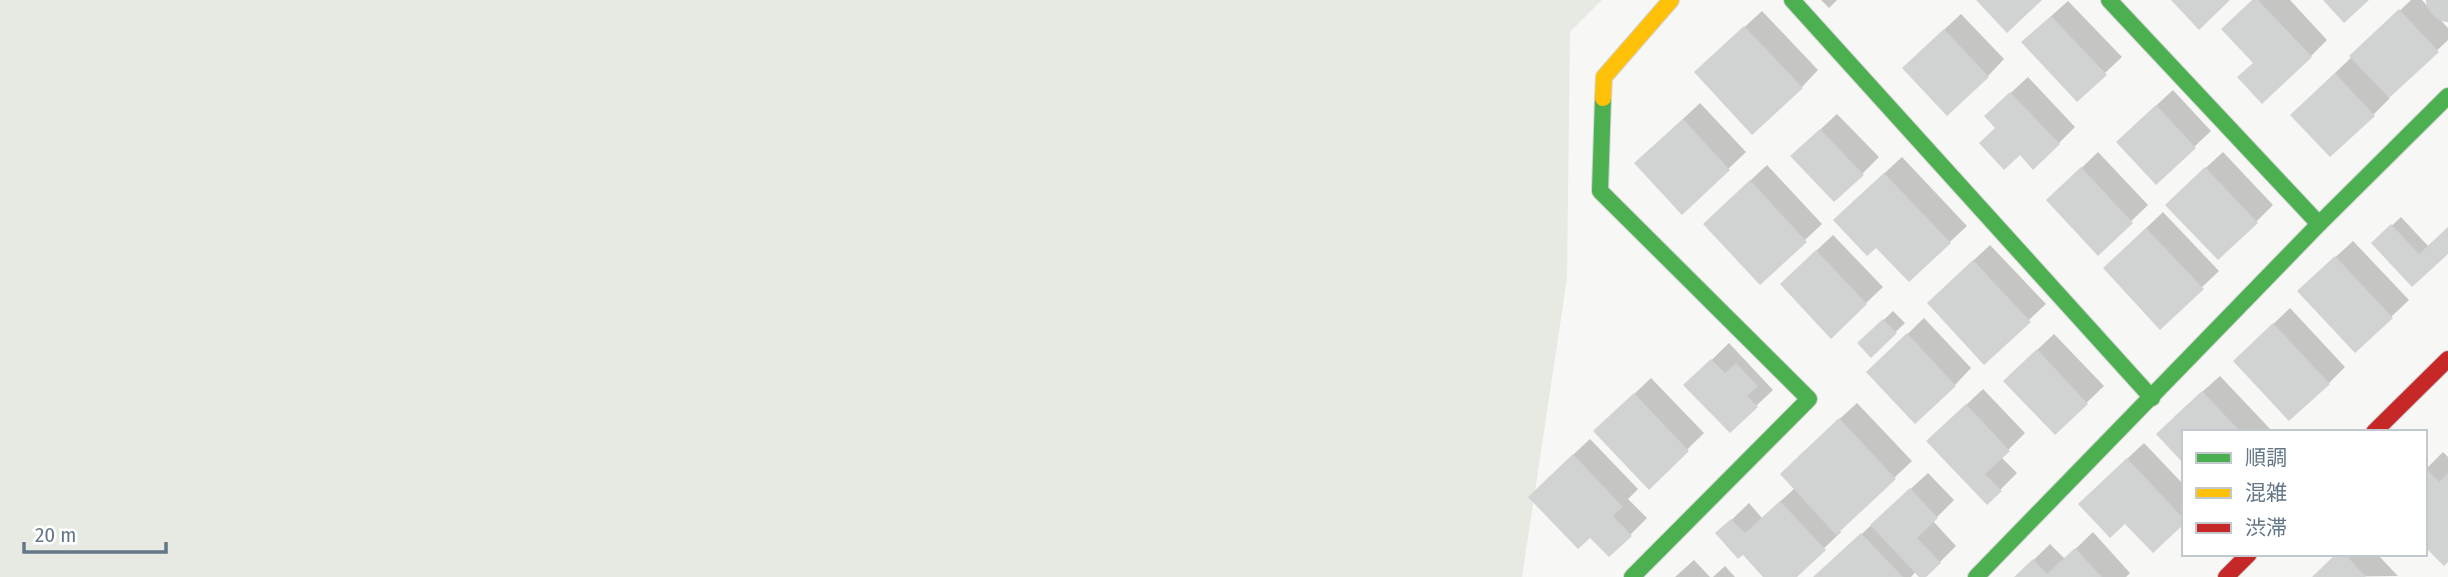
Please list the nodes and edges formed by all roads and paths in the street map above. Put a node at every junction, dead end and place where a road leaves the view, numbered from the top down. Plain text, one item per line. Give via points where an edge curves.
1 (1671, 0) edge
2 (1791, 0) edge
3 (2109, 0) edge
4 (2448, 96) edge
5 (2319, 224) junction
6 (2448, 359) edge
7 (2152, 398) junction
8 (2376, 430) edge
9 (2247, 556) edge
10 (1632, 577) edge
11 (1976, 577) edge
12 (2226, 577) edge

1 - 10 street via 1604,77 1600,191 1809,398
2 - 7 street
3 - 5 street
4 - 5 street
5 - 7 street
6 - 8 street
7 - 11 street
9 - 12 street

